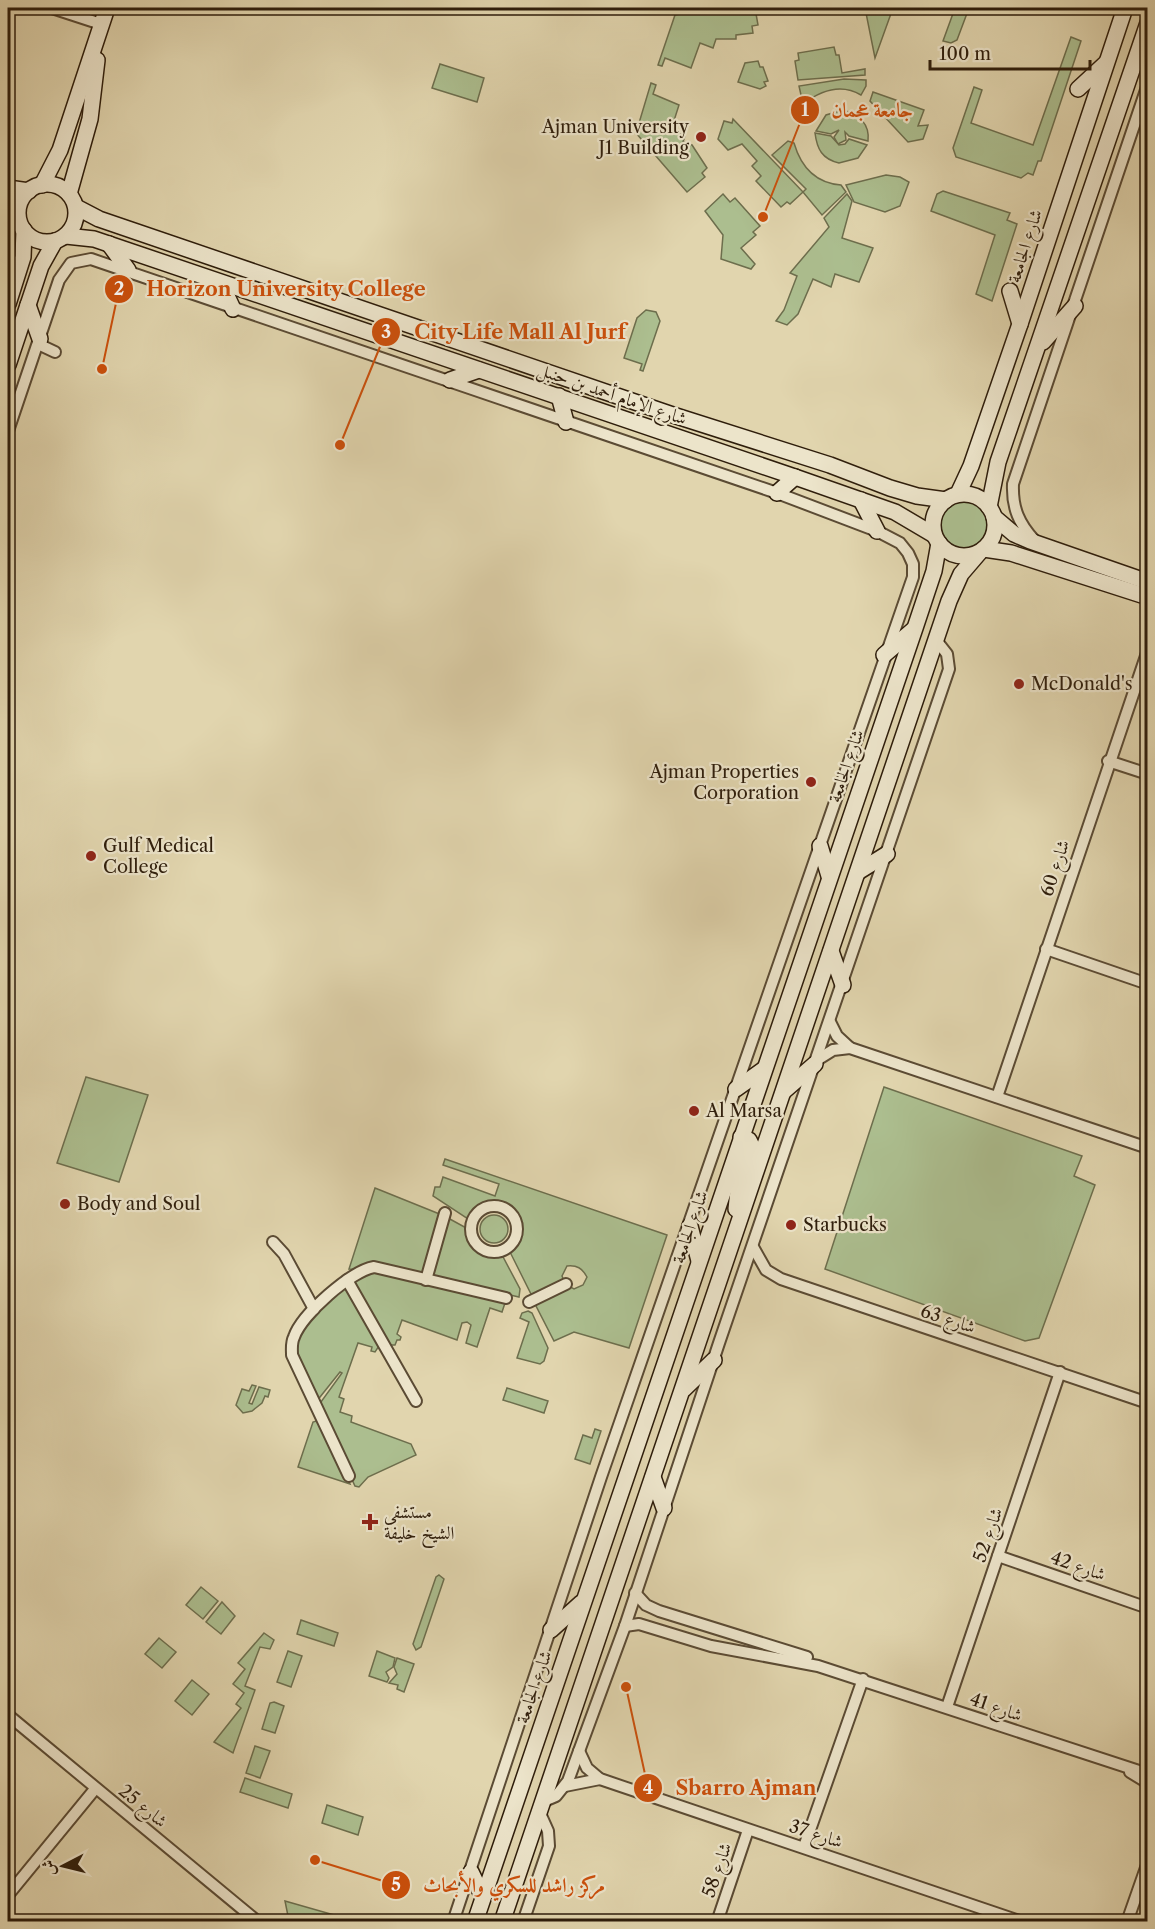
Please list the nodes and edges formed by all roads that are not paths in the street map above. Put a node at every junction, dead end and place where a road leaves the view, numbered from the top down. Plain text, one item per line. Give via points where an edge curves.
1 (52, 8) edge
2 (107, 8) edge
3 (1125, 8) edge
4 (1148, 23) edge
5 (101, 24) junction
6 (1106, 63) junction
7 (1148, 84) edge
8 (1078, 89) dead end
9 (8, 188) edge
10 (36, 188) junction
11 (73, 201) junction
12 (17, 221) edge
13 (60, 238) junction
14 (110, 244) junction
15 (128, 270) junction
16 (221, 283) junction
17 (1010, 291) dead end
18 (8, 301) edge
19 (28, 305) junction
20 (1075, 306) junction
21 (233, 309) junction
22 (1020, 324) junction
23 (39, 342) junction
24 (1037, 348) junction
25 (55, 352) dead end
26 (8, 365) edge
27 (479, 370) junction
28 (450, 380) junction
29 (559, 396) junction
30 (566, 422) junction
31 (8, 431) edge
32 (795, 477) junction
33 (777, 493) junction
34 (952, 497) junction
35 (861, 500) junction
36 (992, 512) junction
37 (877, 531) junction
38 (937, 539) junction
39 (1040, 545) junction
40 (982, 551) junction
41 (1146, 594) edge
42 (915, 628) junction
43 (936, 640) junction
44 (1148, 650) edge
45 (884, 655) junction
46 (1108, 761) junction
47 (1148, 774) edge
48 (820, 846) junction
49 (887, 854) junction
50 (858, 872) junction
51 (829, 876) junction
52 (1046, 949) junction
53 (831, 951) junction
54 (1148, 984) edge
55 (843, 985) junction
56 (830, 1022) junction
57 (850, 1048) junction
58 (816, 1063) junction
59 (764, 1069) junction
60 (736, 1089) junction
61 (784, 1091) junction
62 (997, 1097) junction
63 (741, 1137) junction
64 (1148, 1148) edge
65 (445, 1213) dead end
66 (738, 1221) junction
67 (690, 1226) junction
68 (273, 1242) dead end
69 (478, 1246) joint
70 (753, 1247) junction
71 (700, 1261) junction
72 (347, 1280) junction
73 (426, 1280) junction
74 (566, 1284) dead end
75 (506, 1298) dead end
76 (529, 1302) dead end
77 (314, 1309) junction
78 (714, 1360) junction
79 (1060, 1372) junction
80 (682, 1391) junction
81 (416, 1401) dead end
82 (1148, 1403) edge
83 (349, 1476) dead end
84 (653, 1477) junction
85 (664, 1508) junction
86 (998, 1556) junction
87 (635, 1593) junction
88 (583, 1601) junction
89 (1148, 1608) edge
90 (625, 1626) junction
91 (551, 1630) junction
92 (863, 1679) junction
93 (947, 1707) junction
94 (8, 1715) edge
95 (579, 1751) junction
96 (1120, 1766) junction
97 (1148, 1774) edge
98 (600, 1779) junction
99 (1148, 1783) edge
100 (565, 1786) junction
101 (96, 1789) junction
102 (541, 1807) junction
103 (748, 1830) junction
104 (804, 1847) junction
105 (1148, 1862) edge
106 (471, 1872) junction
107 (8, 1895) edge
108 (483, 1897) junction
109 (258, 1922) edge
110 (453, 1922) edge
111 (475, 1922) edge
112 (502, 1922) edge
113 (524, 1922) edge
114 (717, 1922) edge
115 (1022, 1922) edge
116 (1127, 1922) edge

1 - 5 street
2 - 5 main road
3 - 6 main road, شارع الجامعة
4 - 24 main road
5 - 10 main road via 60,150
5 - 11 main road via 90,119
6 - 8 main road
6 - 22 main road, شارع الجامعة
7 - 20 street
9 - 10 main road
10 - 11 main road via 57,186
10 - 12 main road via 22,199
11 - 13 main road via 75,223
11 - 34 main road, شارع الإمام أحمد بن حنبل via 110,223 670,414 890,488
12 - 13 main road via 41,242
12 - 18 main road via 23,257
13 - 14 main road, شارع الإمام أحمد بن حنبل via 87,237
13 - 19 main road via 41,266
14 - 15 main road
14 - 16 main road, شارع الإمام أحمد بن حنبل
15 - 21 street
15 - 23 street via 91,259 71,264 59,280
16 - 21 main road
16 - 27 main road, شارع الإمام أحمد بن حنبل
17 - 22 main road
19 - 23 main road
19 - 26 main road
20 - 24 main road
20 - 39 street via 1013,484 1018,519
21 - 28 street
22 - 34 main road, شارع الجامعة via 971,466
23 - 25 street
23 - 31 street
24 - 36 main road via 994,473
27 - 28 main road
27 - 29 main road, شارع الإمام أحمد بن حنبل
28 - 30 street
29 - 30 main road
29 - 32 main road, شارع الإمام أحمد بن حنبل
30 - 33 street
32 - 33 main road
32 - 35 main road, شارع الإمام أحمد بن حنبل
33 - 37 street
34 - 36 main road via 979,497
34 - 38 main road via 934,516
35 - 37 main road
35 - 38 main road, شارع الإمام أحمد بن حنبل via 909,518
36 - 39 main road via 1014,534
36 - 40 main road via 993,538
37 - 45 street via 900,543 913,564 913,577
38 - 40 main road via 953,554 970,556
38 - 42 main road, شارع الجامعة via 930,584
39 - 41 main road
40 - 41 main road via 1011,553
40 - 43 main road via 960,574
42 - 45 main road
42 - 51 main road, شارع الجامعة
43 - 49 street via 947,654 949,669
43 - 50 main road
44 - 46 street, شارع 60
45 - 48 street
46 - 47 street
46 - 52 street, شارع 60
48 - 51 main road
48 - 60 street
49 - 50 main road
49 - 55 street
50 - 53 main road
51 - 59 main road, شارع الجامعة
52 - 54 street
52 - 62 street, شارع 60
53 - 55 main road
53 - 61 main road
55 - 56 street
56 - 57 street
56 - 58 street
57 - 58 street via 833,1050
57 - 62 street
58 - 61 main road
58 - 70 street
59 - 60 main road
59 - 63 main road, شارع الجامعة
60 - 67 street
61 - 66 main road
62 - 64 street
63 - 66 main road via 752,1146 736,1199
63 - 71 main road, شارع الجامعة
65 - 73 street
66 - 80 main road
67 - 71 main road
67 - 91 street
68 - 77 street via 281,1249
69 - 69 street via 490,1252 510,1247 518,1228 508,1210 488,1206 477,1214 471,1227
70 - 78 street
70 - 79 street, شارع 63 via 766,1270 781,1279
71 - 88 main road, شارع الجامعة
72 - 73 street via 356,1272 374,1267
72 - 77 street
72 - 81 street
73 - 75 street
74 - 76 street
77 - 83 street via 294,1335 292,1355
78 - 80 main road
78 - 85 street
79 - 82 street, شارع 63
79 - 86 street, شارع 52
80 - 84 main road
84 - 85 main road
84 - 102 main road
85 - 87 street
86 - 89 street, شارع 42
86 - 93 street, شارع 52
87 - 90 street
87 - 92 street, شارع 41 via 659,1611 856,1673
88 - 91 main road
88 - 108 main road, شارع الجامعة
90 - 92 street, شارع 41 via 639,1624 711,1646 798,1661
90 - 95 street
91 - 106 street
92 - 93 street, شارع 41
92 - 104 street
93 - 96 street, شارع 41
94 - 101 street, شارع 25
95 - 98 street via 587,1768
95 - 100 street
96 - 97 street, شارع 41
96 - 99 street, شارع 41
98 - 100 street
98 - 103 street, شارع 37
100 - 102 street
101 - 107 street
101 - 109 street, شارع 25
102 - 112 main road
102 - 113 street via 549,1846
103 - 104 street, شارع 37
103 - 114 street, شارع 58
104 - 115 street, شارع 37
105 - 116 street
106 - 108 main road
106 - 110 street
108 - 111 main road, شارع الجامعة

